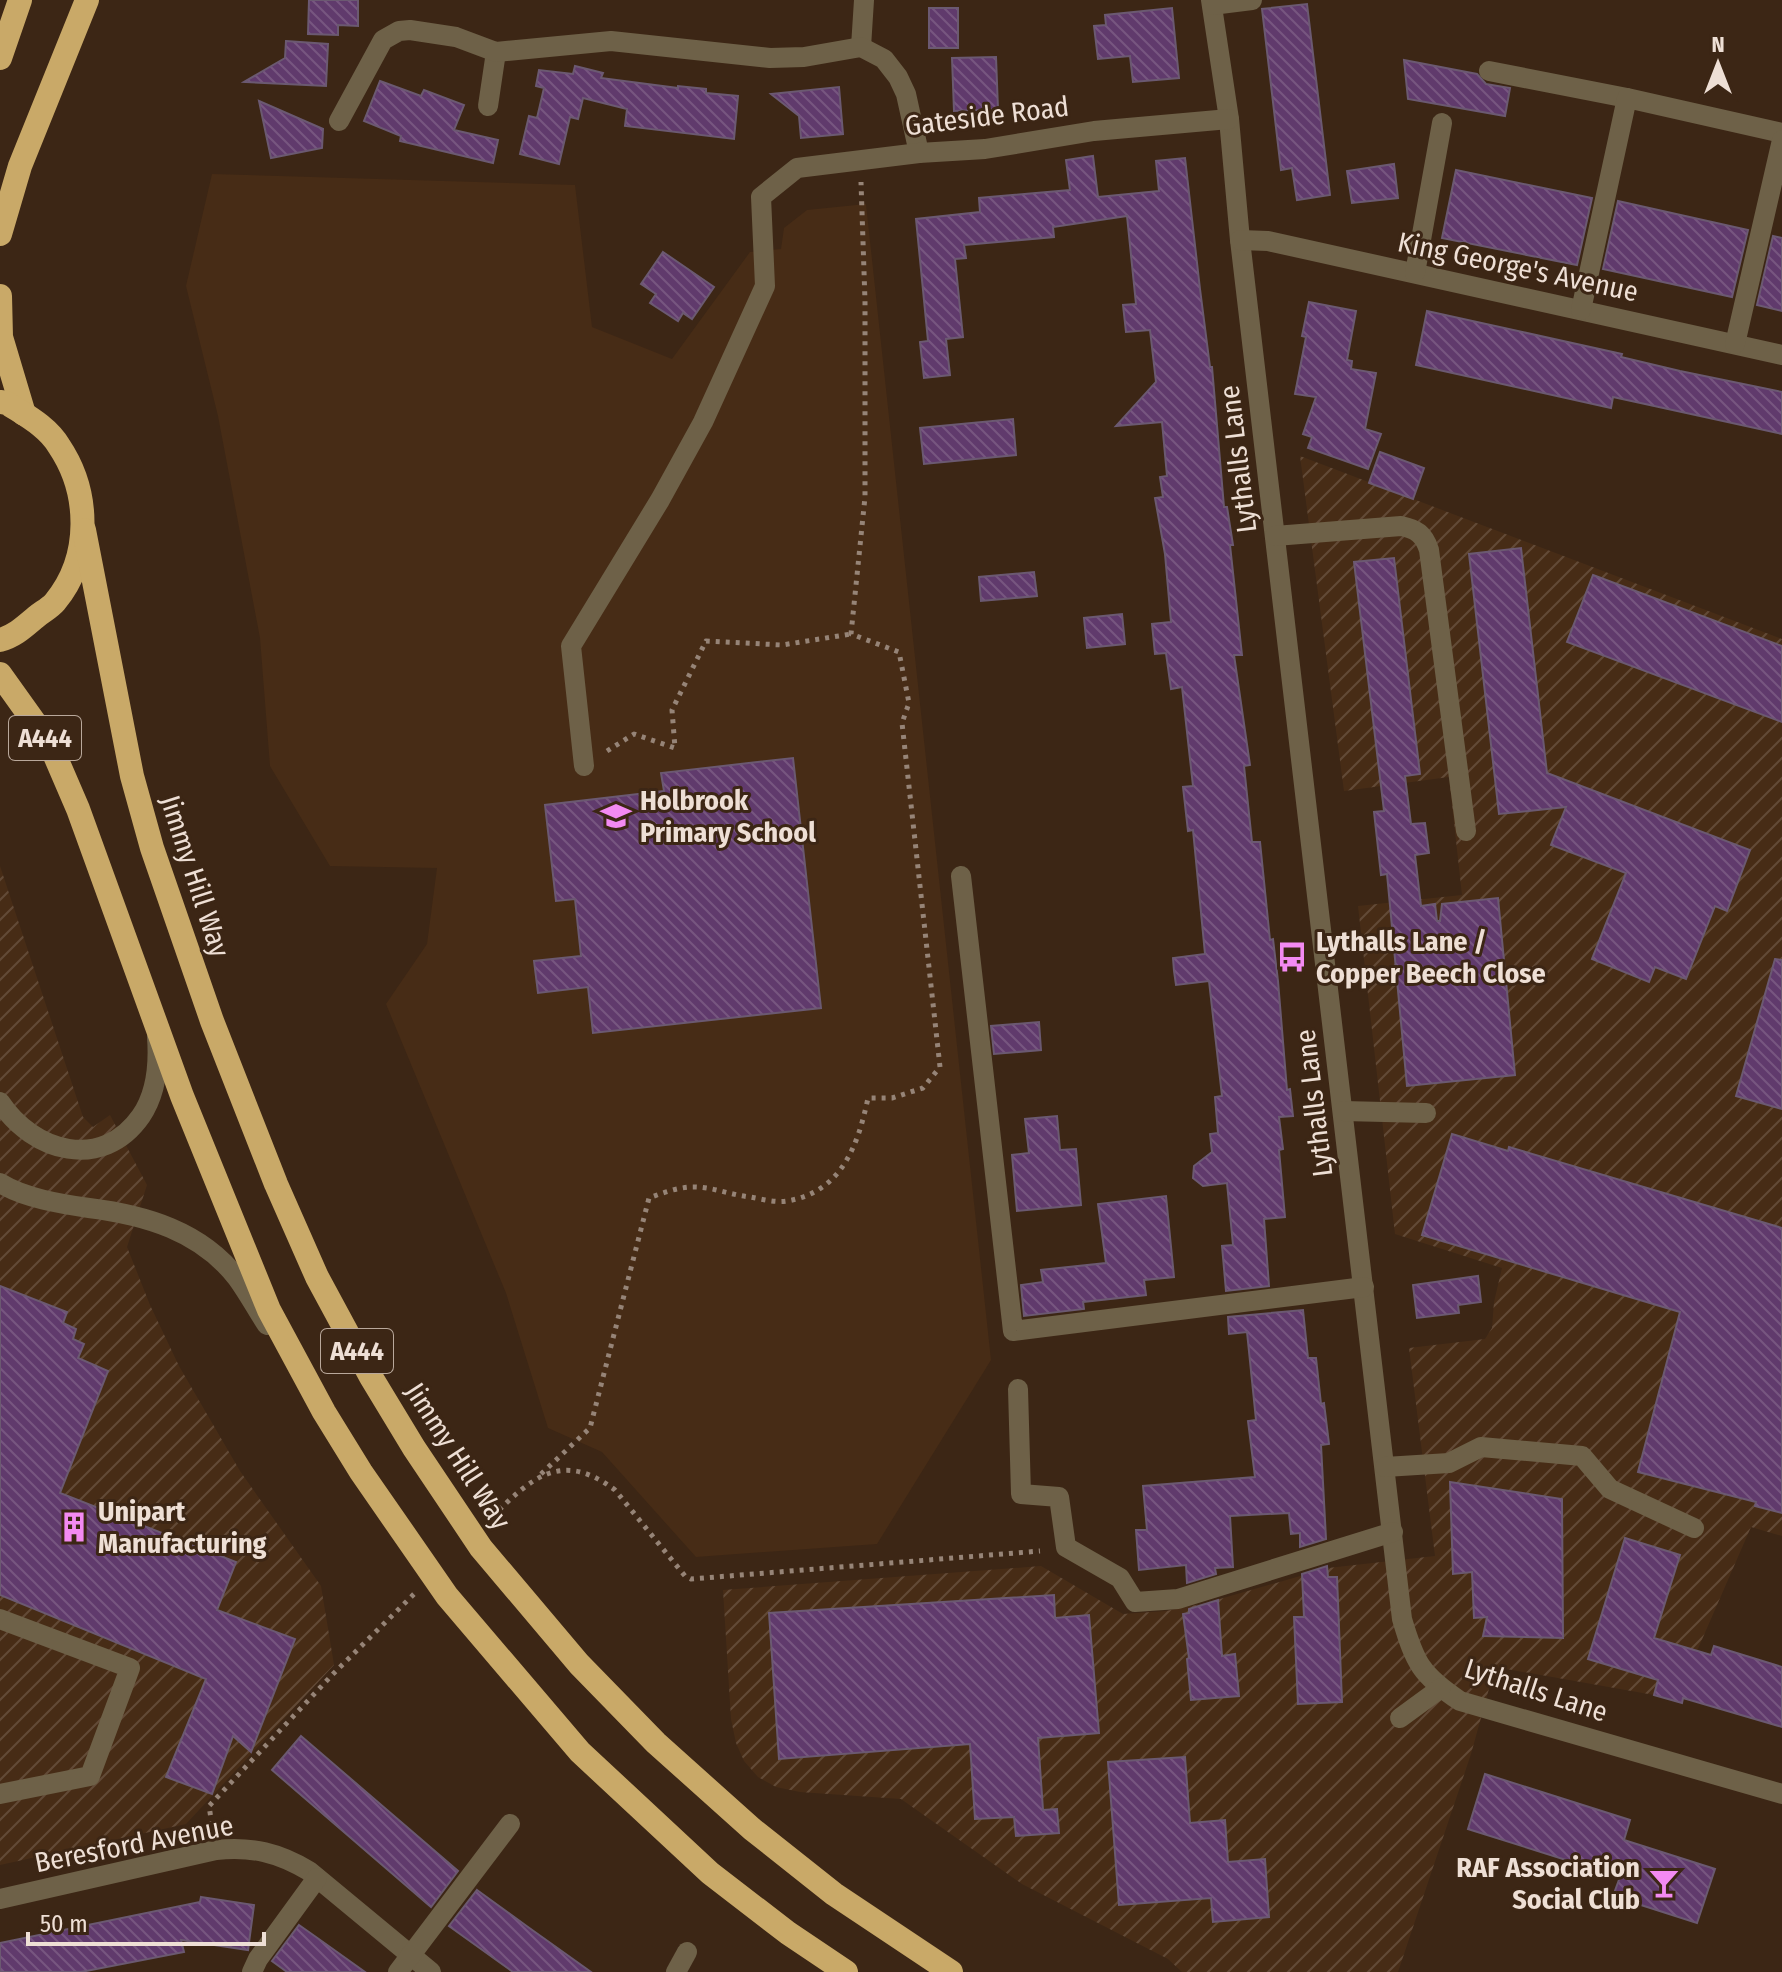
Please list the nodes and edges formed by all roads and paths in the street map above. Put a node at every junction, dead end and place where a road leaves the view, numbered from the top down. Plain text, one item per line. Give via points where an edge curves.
1 (20, 0) edge
2 (87, 0) edge
3 (864, 0) edge
4 (1252, 0) edge
5 (1212, 2) edge
6 (861, 47) junction
7 (496, 52) junction
8 (0, 58) edge
9 (1489, 71) dead end
10 (1627, 98) junction
11 (488, 106) dead end
12 (1229, 119) junction
13 (339, 121) dead end
14 (1442, 123) dead end
15 (1782, 133) edge
16 (1782, 140) edge
17 (919, 153) junction
18 (860, 161) junction
19 (0, 234) edge
20 (1240, 240) junction
21 (1415, 273) junction
22 (0, 296) edge
23 (1581, 310) junction
24 (1735, 344) junction
25 (1782, 355) edge
26 (0, 402) edge
27 (24, 414) junction
28 (84, 530) junction
29 (1275, 536) junction
30 (851, 634) junction
31 (0, 640) edge
32 (0, 674) edge
33 (584, 766) joint
34 (1466, 831) dead end
35 (961, 876) dead end
36 (157, 1025) junction
37 (0, 1102) edge
38 (1343, 1111) junction
39 (1426, 1113) dead end
40 (0, 1183) edge
41 (1364, 1287) junction
42 (1018, 1389) dead end
43 (324, 1412) junction
44 (1385, 1467) junction
45 (541, 1474) junction
46 (518, 1491) dead end
47 (1694, 1528) dead end
48 (1393, 1532) junction
49 (1054, 1558) dead end
50 (401, 1608) dead end
51 (0, 1619) edge
52 (1441, 1688) junction
53 (1400, 1718) dead end
54 (0, 1794) edge
55 (1782, 1794) edge
56 (510, 1824) dead end
57 (216, 1850) junction
58 (317, 1878) junction
59 (0, 1899) edge
60 (687, 1952) dead end
61 (404, 1964) edge
62 (252, 1972) edge
63 (431, 1972) edge
64 (676, 1972) edge
65 (846, 1972) edge
66 (951, 1972) edge

1 - 8 highway
2 - 19 highway via 20,166
3 - 6 street
4 - 5 street
5 - 12 street, Lythalls Lane
6 - 7 street via 770,58 611,41
6 - 17 street via 884,59 898,77
7 - 11 street
7 - 13 street via 456,37 399,31 383,40
9 - 10 street
10 - 15 street
10 - 23 street
12 - 17 street, Gateside Road
12 - 20 street, Lythalls Lane
14 - 21 street
16 - 24 street
17 - 18 street, Gateside Road
18 - 30 path via 865,497
18 - 33 street, Gateside Road via 797,168 761,197 765,286 703,422 571,646
20 - 21 street, King George's Avenue via 1268,241
20 - 29 street, Lythalls Lane
21 - 23 street, King George's Avenue
22 - 27 highway via 1,337
23 - 24 street, King George's Avenue
24 - 25 street, King George's Avenue
26 - 27 highway, Jimmy Hill Way
27 - 28 highway, Jimmy Hill Way via 59,445 79,486
28 - 31 highway via 77,563 55,602
28 - 66 highway, Jimmy Hill Way / A444 via 132,776 152,848 276,1184 317,1277 371,1377 481,1548 579,1664 656,1743 834,1894
29 - 34 street via 1401,526 1415,529 1425,539
29 - 38 street, Lythalls Lane
30 - 33 path via 782,645 706,641 672,710 675,748 634,734
30 - 45 path via 899,652 909,703 902,723 940,1067 923,1088 892,1098 868,1098 858,1142 840,1170 816,1191 786,1201 689,1187 649,1198 590,1428
32 - 36 highway, A444 via 50,744
35 - 41 street via 1013,1331
36 - 37 street via 157,1069 149,1102 116,1141 87,1150 57,1147 23,1129
36 - 43 highway, A444 via 269,1310
38 - 39 street
38 - 41 street, Lythalls Lane
40 - 43 street via 48,1200 167,1225 212,1253 235,1276
41 - 44 street, Lythalls Lane
42 - 48 street via 1021,1494 1059,1497 1066,1547 1120,1578 1135,1602 1178,1599
43 - 65 highway, A444 via 447,1596 580,1752 710,1873
44 - 47 street via 1449,1463 1481,1447 1582,1456 1610,1489
44 - 48 street, Lythalls Lane
45 - 46 path
45 - 49 path via 578,1470 600,1478 691,1579 1040,1550
48 - 52 street, Lythalls Lane via 1402,1619 1413,1654 1430,1681
50 - 57 path via 209,1806
51 - 54 street via 130,1668 90,1776
52 - 53 street
52 - 55 street, Lythalls Lane via 1460,1701
56 - 61 street
57 - 58 street, Beresford Avenue via 239,1847 274,1853
57 - 59 street, Beresford Avenue
58 - 61 street, Beresford Avenue
58 - 62 street
60 - 64 street
61 - 63 street, Beresford Avenue

